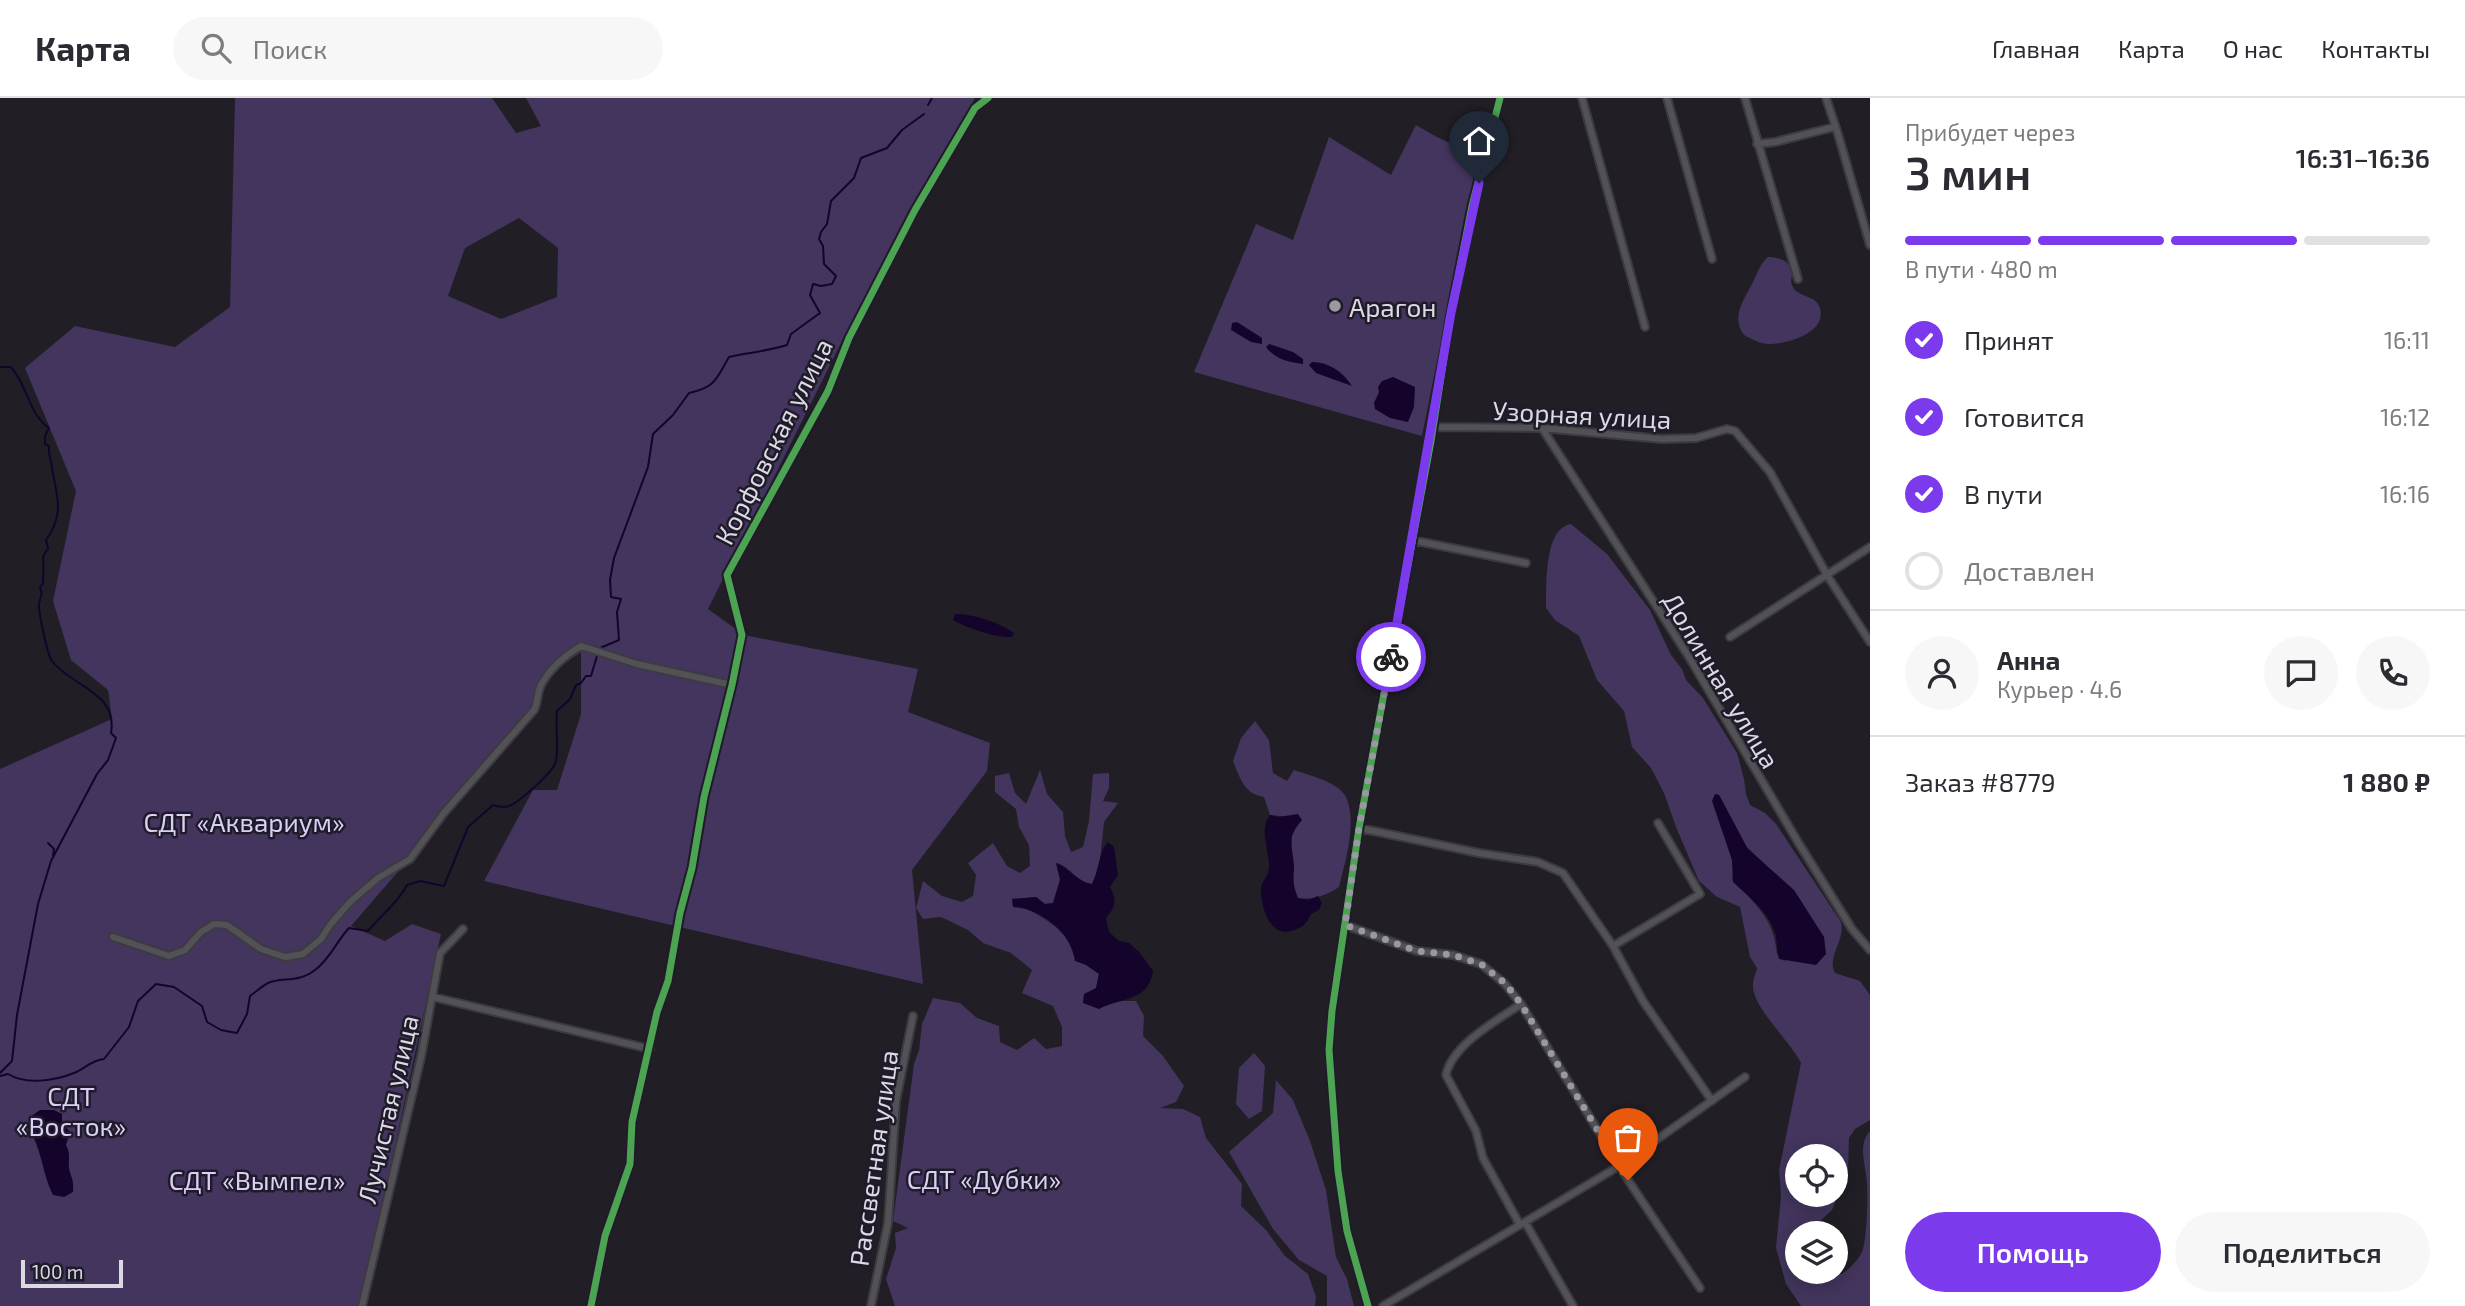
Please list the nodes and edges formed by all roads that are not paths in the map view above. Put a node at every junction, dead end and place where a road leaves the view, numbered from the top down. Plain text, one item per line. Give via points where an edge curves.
1 (988, 98) edge
2 (1500, 98) edge
3 (1582, 98) edge
4 (1668, 98) edge
5 (1745, 98) edge
6 (1826, 98) edge
7 (1834, 127) junction
8 (1757, 144) junction
9 (1870, 245) edge
10 (1712, 259) dead end
11 (1798, 279) dead end
12 (1645, 327) dead end
13 (1433, 426) junction
14 (1542, 428) junction
15 (1412, 540) junction
16 (1870, 547) edge
17 (1526, 563) dead end
18 (1828, 575) junction
19 (1730, 637) dead end
20 (1870, 642) edge
21 (732, 685) junction
22 (1658, 823) dead end
23 (1359, 828) junction
24 (1345, 925) junction
25 (463, 929) dead end
26 (113, 937) dead end
27 (1613, 946) junction
28 (1870, 950) edge
29 (432, 997) junction
30 (1521, 1004) junction
31 (913, 1016) dead end
32 (650, 1049) junction
33 (1745, 1077) dead end
34 (1712, 1101) junction
35 (1620, 1165) junction
36 (1523, 1224) junction
37 (1700, 1288) dead end
38 (362, 1306) edge
39 (591, 1306) edge
40 (871, 1306) edge
41 (1368, 1306) edge
42 (1382, 1306) edge
43 (1573, 1306) edge

1 - 21 street, Корфовская улица via 975,108 915,210 849,338 828,391 727,575 742,635
2 - 13 street via 1472,206
3 - 12 street
4 - 10 street
5 - 8 street
6 - 7 street
7 - 8 street
7 - 9 street
8 - 11 street
13 - 14 street, Узорная улица
13 - 15 street
14 - 18 street, Узорная улица via 1662,439 1735,431 1770,472
14 - 28 street, Долинная улица via 1689,657 1804,853
15 - 17 street
15 - 23 street
16 - 18 street
18 - 19 street
18 - 20 street
21 - 26 street via 581,646 554,667 539,690 534,710 410,859 350,902 303,954 285,957 261,949 227,925 214,924 185,950 169,956
21 - 32 street, Корфовская улица
22 - 27 street via 1700,894
23 - 24 street
23 - 27 street via 1552,867 1566,877
24 - 30 street via 1417,951 1481,964 1506,984
24 - 41 street via 1329,1051 1347,1231
25 - 29 street, Лучистая улица via 440,953
27 - 34 street via 1643,1001
29 - 32 street
29 - 38 street, Лучистая улица
30 - 35 street
30 - 36 street via 1484,1029 1452,1059 1446,1075 1471,1119 1483,1158
31 - 40 street, Рассветная улица via 896,1101 888,1223
32 - 39 street, Корфовская улица via 632,1122 630,1164 605,1236
33 - 34 street
34 - 35 street
35 - 36 street
35 - 37 street
36 - 42 street
36 - 43 street

